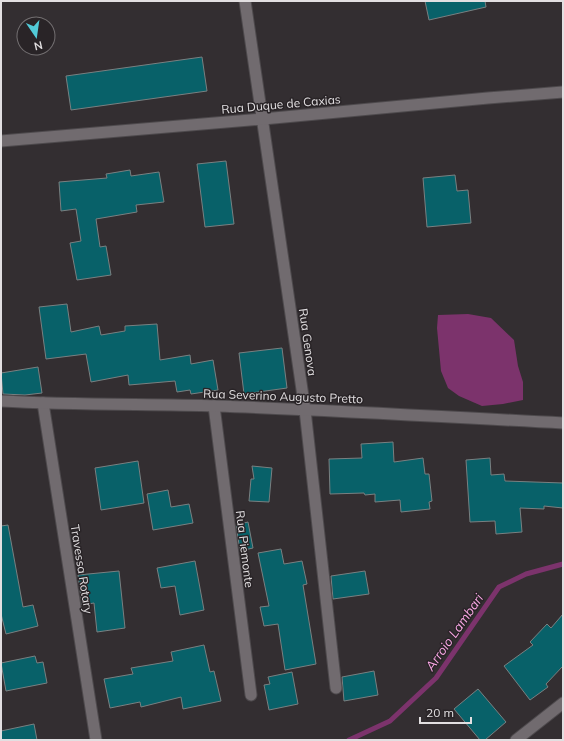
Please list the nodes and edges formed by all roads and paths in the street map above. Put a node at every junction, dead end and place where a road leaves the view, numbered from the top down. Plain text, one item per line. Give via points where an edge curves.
1 (245, 1) edge
2 (563, 92) edge
3 (263, 120) junction
4 (1, 141) edge
5 (1, 400) edge
6 (43, 403) junction
7 (214, 406) junction
8 (305, 410) junction
9 (563, 423) edge
10 (336, 688) dead end
11 (250, 696) dead end
12 (563, 703) edge
13 (96, 740) edge
14 (516, 740) edge

1 - 3 street, Rua Genova
2 - 3 street, Rua Duque de Caxias
3 - 4 street, Rua Duque de Caxias
3 - 8 street, Rua Genova
5 - 6 street, Rua Severino Augusto Pretto
6 - 7 street, Rua Severino Augusto Pretto
6 - 13 street, Travessa Rotary
7 - 8 street, Rua Severino Augusto Pretto
7 - 11 street, Rua Piemonte
8 - 9 street, Rua Severino Augusto Pretto
8 - 10 street, Rua Genova
12 - 14 street

